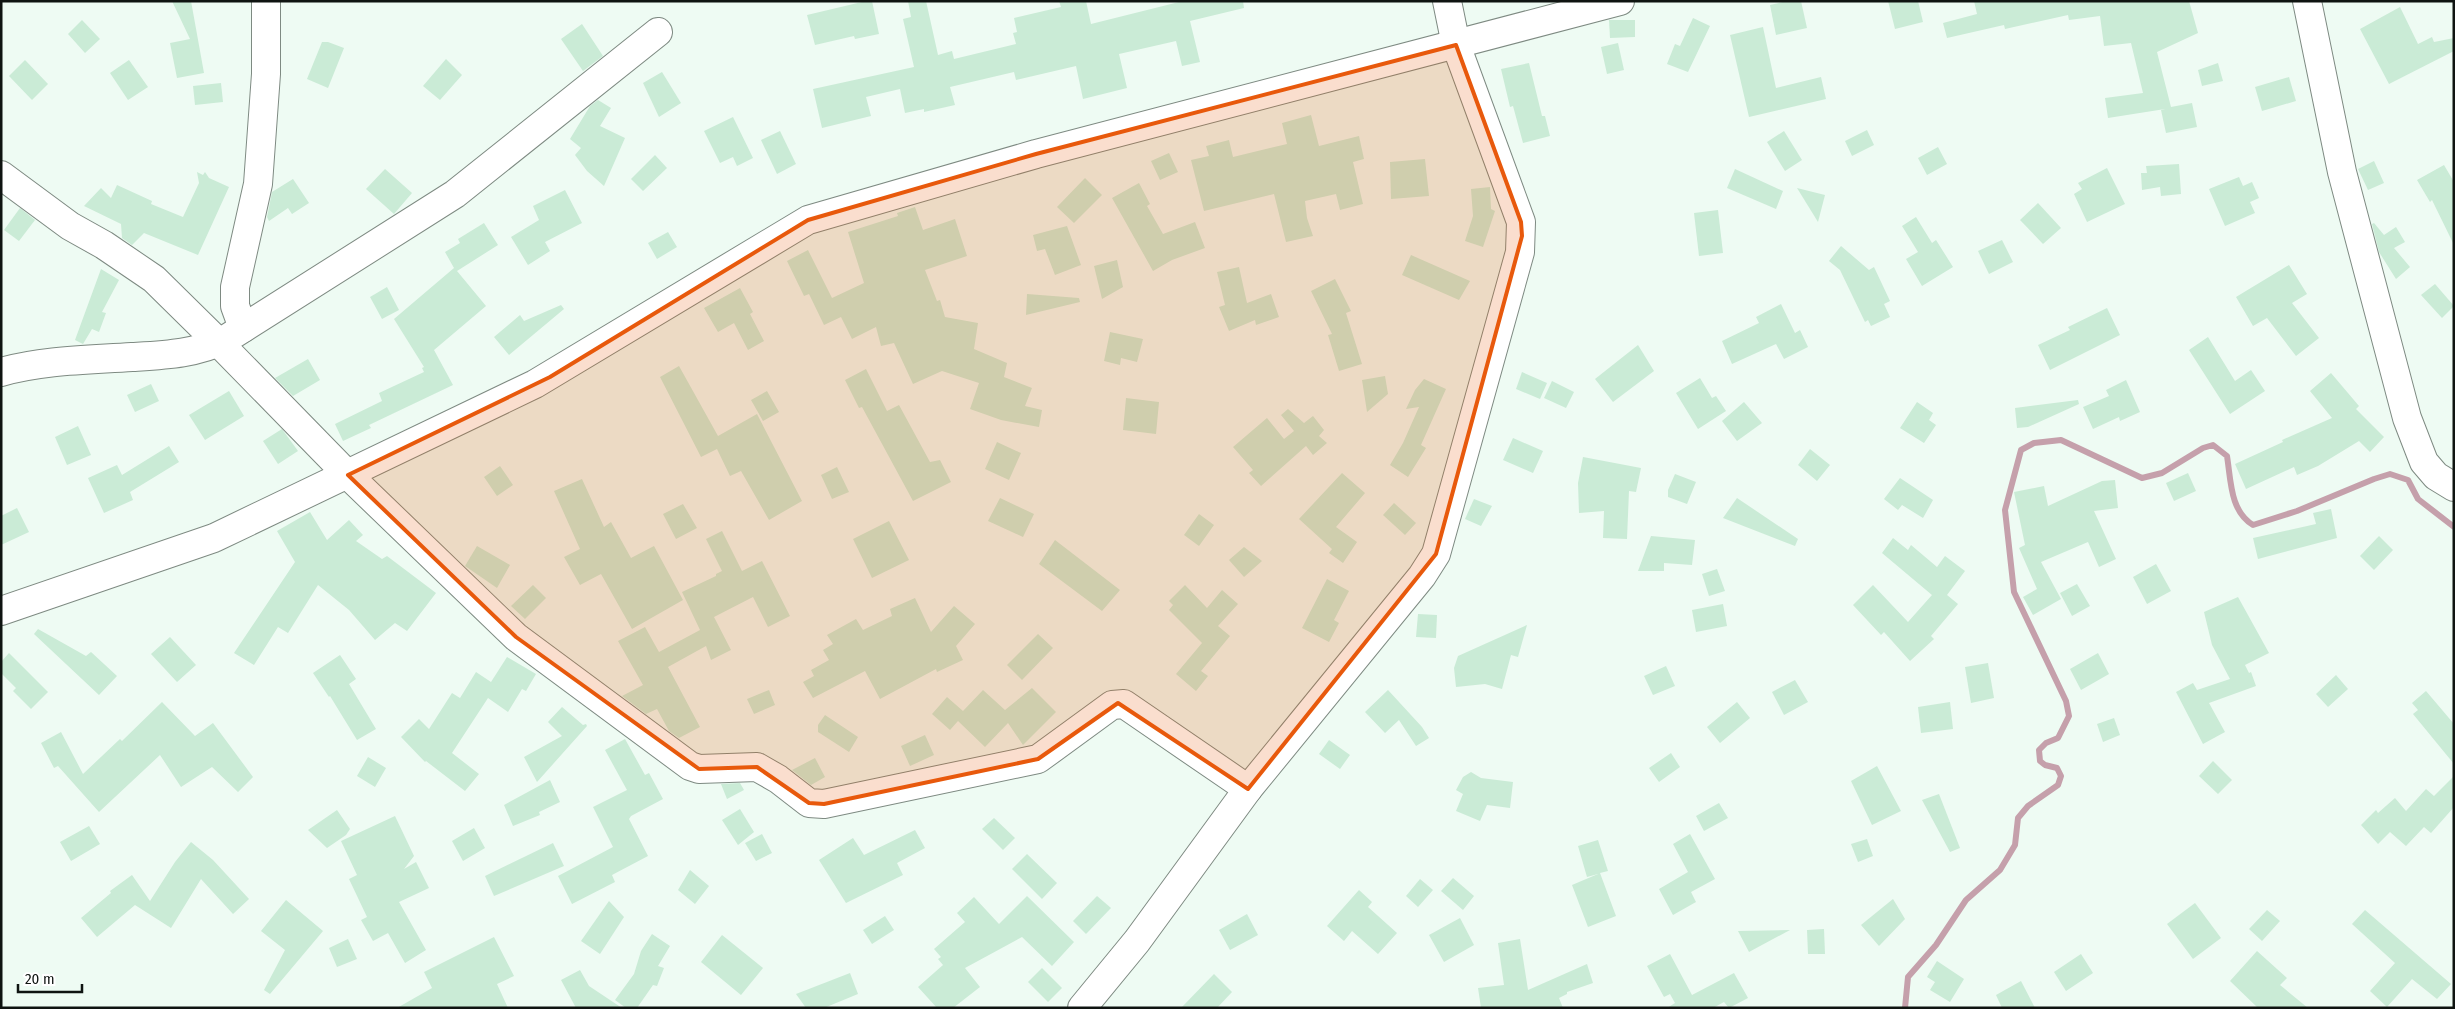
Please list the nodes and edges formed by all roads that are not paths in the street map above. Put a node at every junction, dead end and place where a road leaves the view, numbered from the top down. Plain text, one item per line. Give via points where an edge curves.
1 (266, 1) edge
2 (1447, 1) edge
3 (1620, 1) edge
4 (2307, 1) edge
5 (658, 32) dead end
6 (1456, 45) junction
7 (1, 175) edge
8 (243, 328) junction
9 (219, 342) junction
10 (1, 372) edge
11 (348, 475) junction
12 (2454, 487) edge
13 (1, 611) edge
14 (1248, 789) junction
15 (1082, 1008) edge

1 - 8 street via 266,74 258,184 235,287 235,306
2 - 6 street
3 - 6 street
4 - 12 street via 2342,172 2407,418 2424,462 2436,476
5 - 8 street via 455,194
6 - 11 street via 1036,154 808,220 550,377
6 - 14 street via 1521,222 1522,236 1436,554 1422,576
7 - 9 street via 70,226 154,279
8 - 9 street
9 - 10 street via 186,354 49,362
9 - 11 street
11 - 13 street via 214,538
11 - 14 street via 516,637 690,766 699,769 757,767 772,774 808,803 824,804 1038,759 1118,702
14 - 15 street via 1137,941

